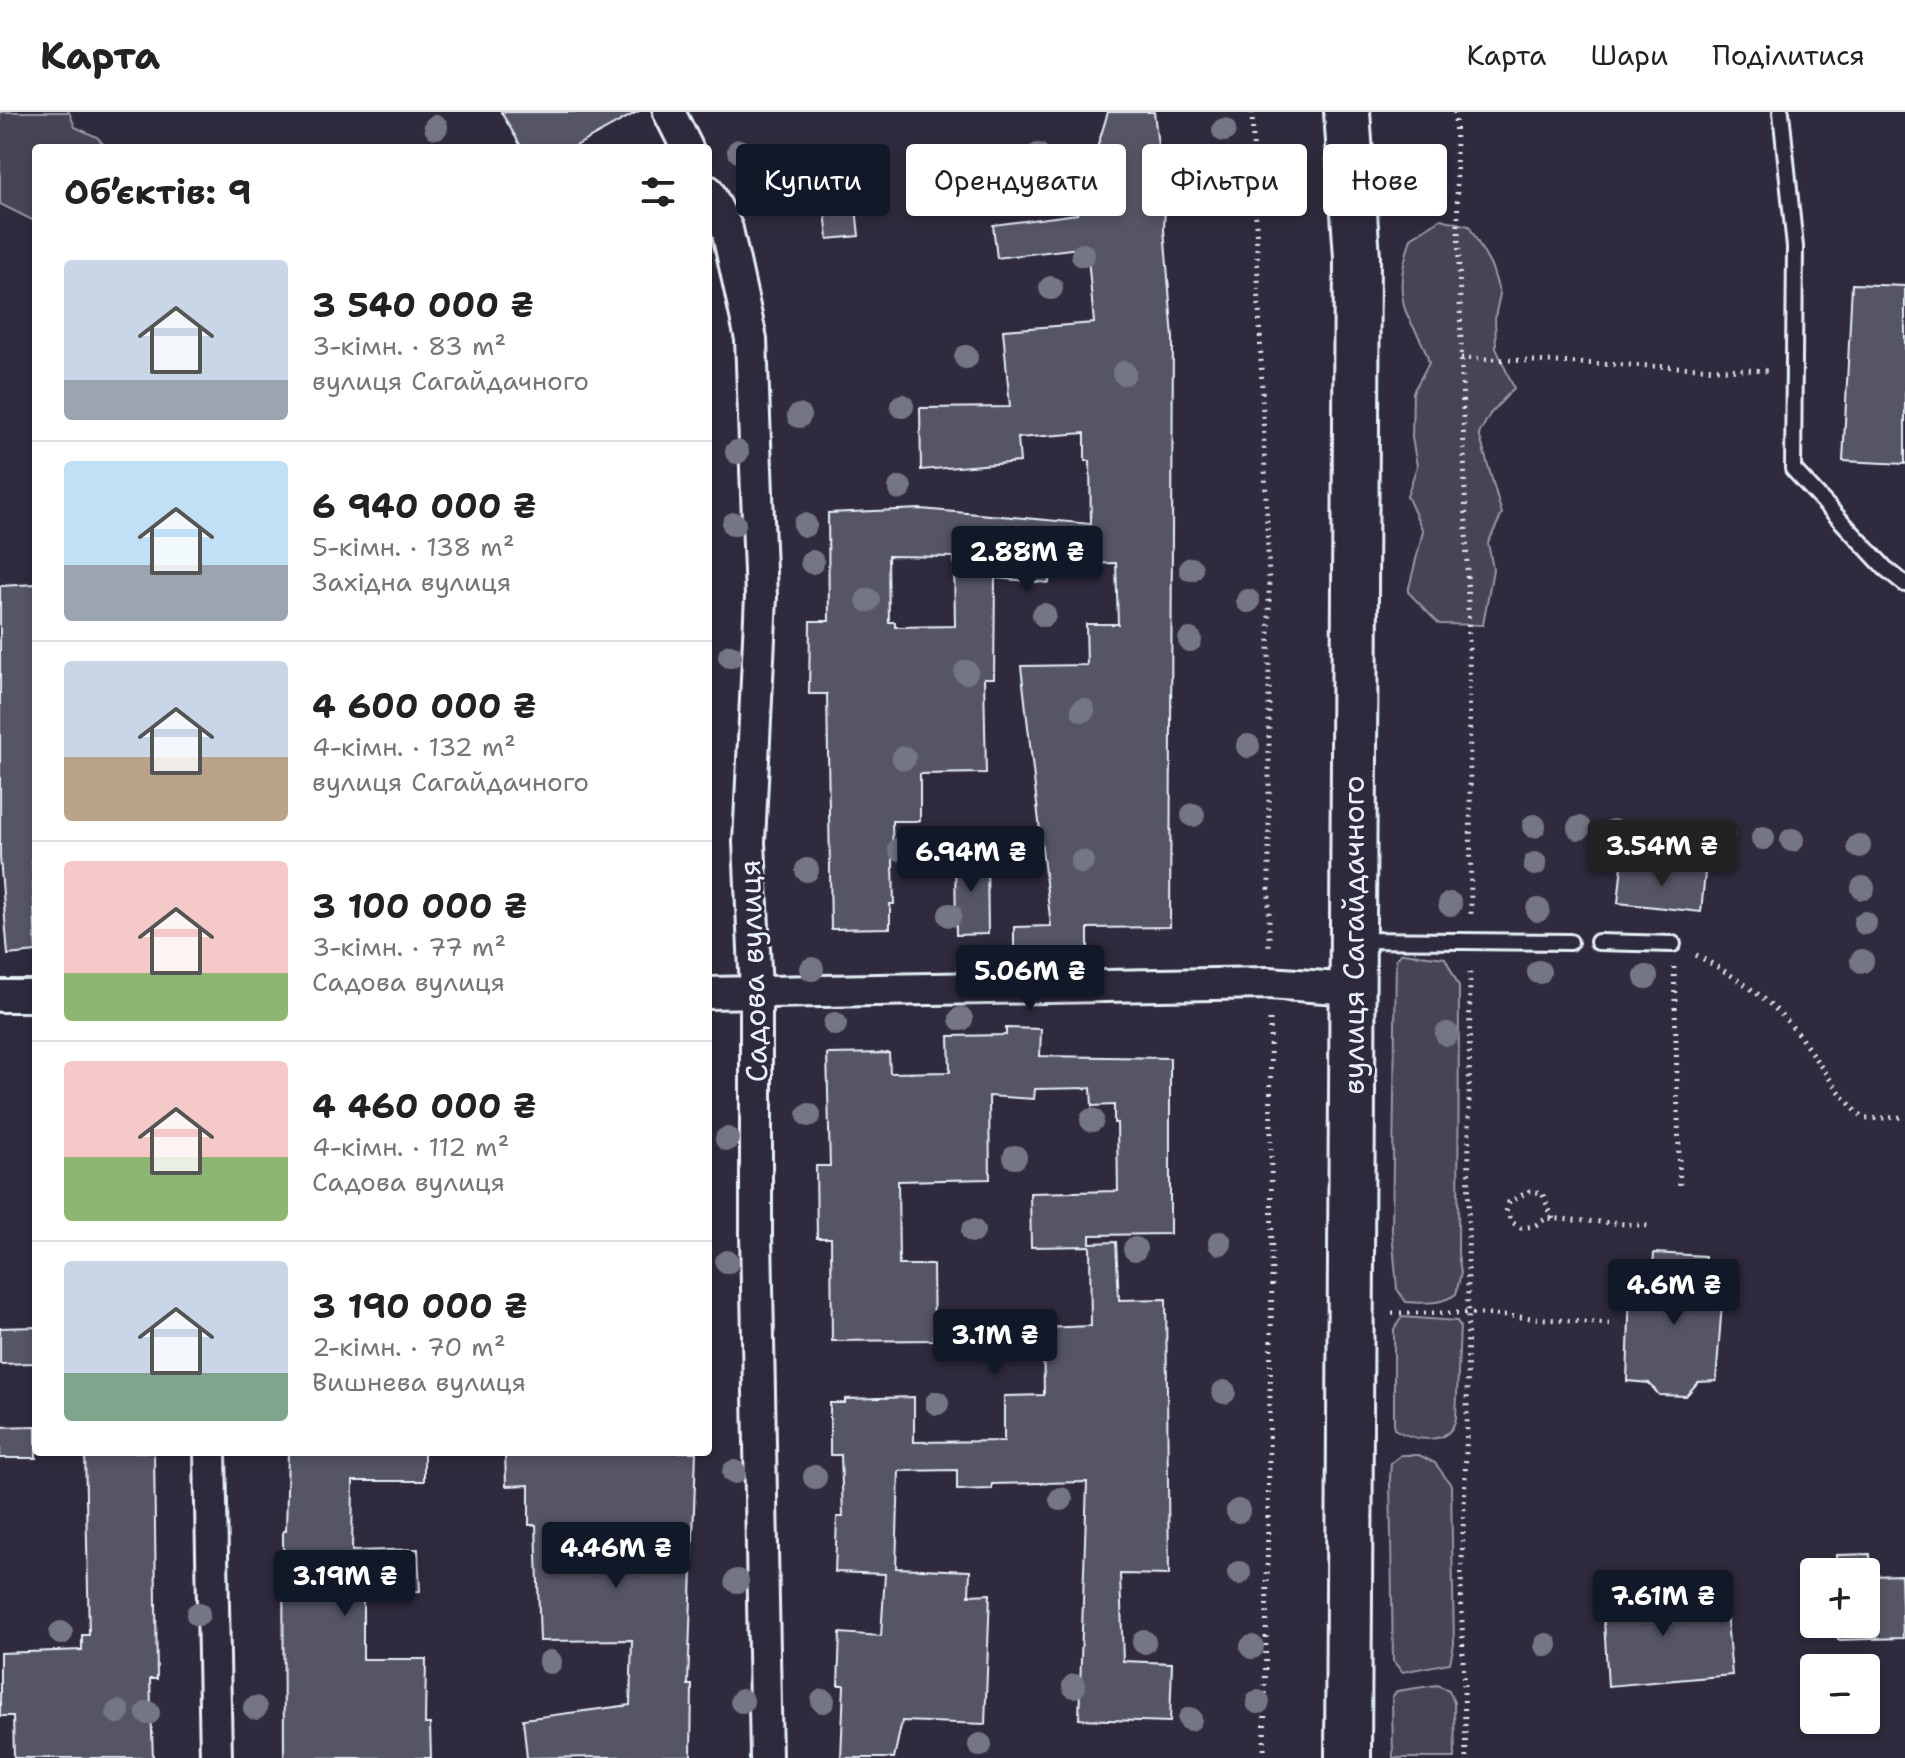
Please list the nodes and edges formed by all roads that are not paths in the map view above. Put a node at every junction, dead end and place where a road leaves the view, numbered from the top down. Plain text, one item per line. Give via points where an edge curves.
1 (669, 112) edge
2 (1347, 112) edge
3 (1781, 112) edge
4 (685, 144) edge
5 (712, 199) edge
6 (1905, 584) edge
7 (1354, 940) junction
8 (1570, 942) dead end
9 (1598, 942) dead end
10 (1673, 944) road end
11 (1353, 989) junction
12 (756, 992) junction
13 (712, 993) edge
14 (0, 996) edge
15 (32, 996) edge
16 (210, 1456) edge
17 (216, 1758) edge
18 (766, 1758) edge
19 (1348, 1758) edge

1 - 4 street
2 - 7 main road, вулиця Сагайдачного via 1357,257
3 - 6 lane via 1795,247 1793,469
5 - 12 street, Садова вулиця via 727,229 751,339 761,597 749,842
7 - 8 lane
7 - 11 main road, вулиця Сагайдачного
9 - 10 lane
11 - 12 street via 1269,983
11 - 19 main road, вулиця Сагайдачного
12 - 13 street
12 - 18 street, Садова вулиця
14 - 15 street
16 - 17 street

